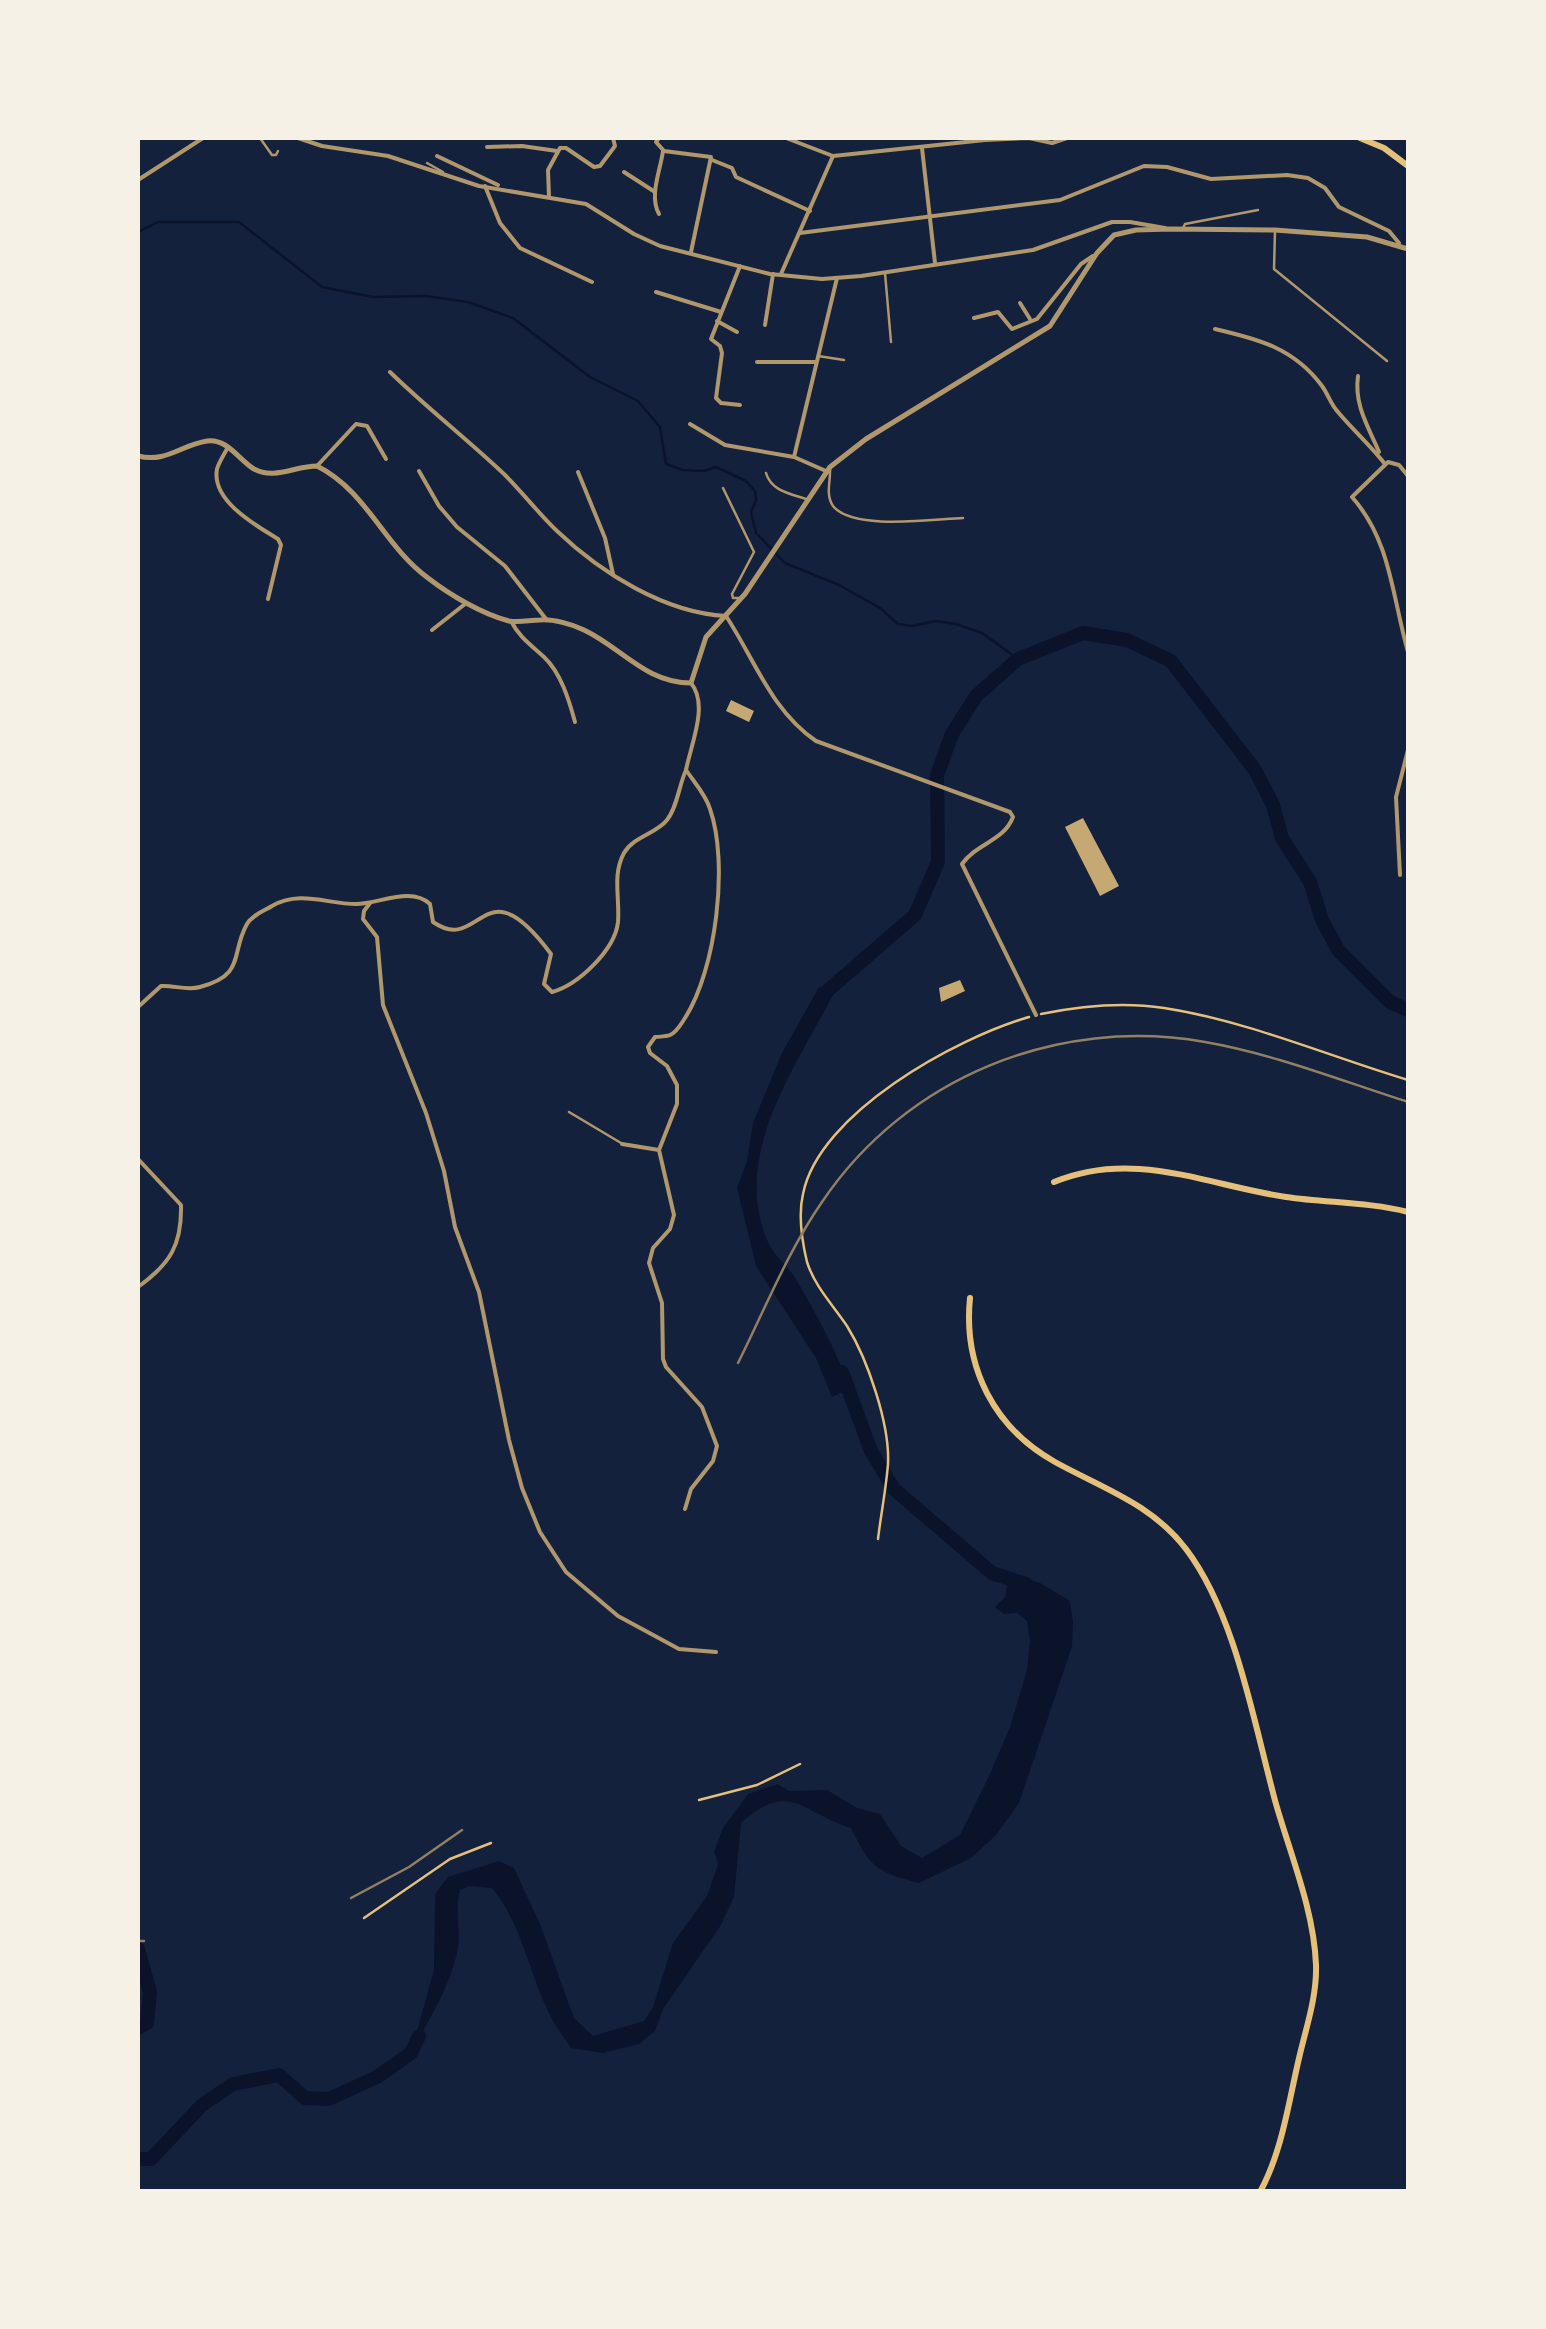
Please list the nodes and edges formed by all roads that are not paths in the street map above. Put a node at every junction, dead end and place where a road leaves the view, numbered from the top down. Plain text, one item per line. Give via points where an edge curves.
1 (203, 138) edge
2 (260, 138) edge
3 (298, 138) edge
4 (614, 138) edge
5 (658, 138) edge
6 (786, 138) edge
7 (1067, 138) edge
8 (1360, 138) edge
9 (1373, 140) edge
10 (922, 146) junction
11 (487, 147) dead end
12 (278, 151) dead end
13 (557, 151) junction
14 (664, 151) junction
15 (437, 156) dead end
16 (834, 156) junction
17 (712, 160) junction
18 (426, 163) dead end
19 (1408, 166) edge
20 (624, 172) dead end
21 (449, 176) junction
22 (138, 180) edge
23 (484, 186) junction
24 (502, 188) junction
25 (654, 192) junction
26 (550, 197) junction
27 (1258, 210) dead end
28 (810, 212) junction
29 (659, 214) dead end
30 (931, 218) junction
31 (1170, 229) junction
32 (1184, 229) junction
33 (1275, 230) junction
34 (800, 232) junction
35 (1405, 248) edge
36 (691, 252) junction
37 (1097, 254) junction
38 (935, 262) junction
39 (740, 266) junction
40 (884, 272) junction
41 (773, 274) junction
42 (781, 274) junction
43 (838, 278) junction
44 (592, 282) dead end
45 (656, 292) dead end
46 (1020, 304) dead end
47 (720, 312) junction
48 (974, 318) dead end
49 (1030, 320) junction
50 (717, 321) junction
51 (766, 325) dead end
52 (1215, 329) dead end
53 (737, 332) dead end
54 (891, 342) dead end
55 (816, 359) junction
56 (844, 360) dead end
57 (1387, 361) dead end
58 (758, 362) dead end
59 (390, 372) dead end
60 (1358, 376) dead end
61 (740, 405) dead end
62 (690, 424) dead end
63 (228, 447) junction
64 (138, 456) edge
65 (794, 457) junction
66 (386, 459) dead end
67 (1385, 464) junction
68 (317, 466) junction
69 (828, 469) junction
70 (418, 471) dead end
71 (578, 472) dead end
72 (766, 473) dead end
73 (1408, 476) edge
74 (723, 488) dead end
75 (808, 500) junction
76 (963, 518) dead end
77 (613, 574) junction
78 (745, 594) junction
79 (268, 599) dead end
80 (470, 602) junction
81 (726, 616) junction
82 (546, 620) junction
83 (511, 622) junction
84 (432, 630) dead end
85 (1408, 652) edge
86 (691, 683) junction
87 (575, 722) dead end
88 (1408, 750) edge
89 (686, 770) junction
90 (1400, 875) dead end
91 (370, 903) junction
92 (138, 1008) edge
93 (1036, 1015) road end
94 (138, 1028) edge
95 (569, 1112) dead end
96 (622, 1144) joint
97 (658, 1150) junction
98 (138, 1159) edge
99 (1054, 1182) dead end
100 (1408, 1212) edge
101 (138, 1287) edge
102 (970, 1298) dead end
103 (685, 1509) dead end
104 (716, 1652) dead end
105 (1260, 2192) edge

1 - 22 street
2 - 12 lane via 272,155
3 - 21 street
4 - 13 street via 600,166 566,148
5 - 14 street
6 - 16 street
7 - 10 street
8 - 9 main road
9 - 19 main road
10 - 16 street
10 - 30 street
11 - 13 street
13 - 26 street via 548,170
14 - 17 street
14 - 25 street
15 - 24 street
16 - 28 street
17 - 28 street
17 - 36 street
18 - 21 lane
20 - 25 street
21 - 23 street
23 - 24 street
23 - 44 street via 520,248
24 - 26 street
25 - 29 street
26 - 36 street via 586,204 660,246
27 - 32 lane
28 - 34 street
30 - 34 street
30 - 35 street via 1060,200 1123,172 1167,167 1212,179 1308,178 1339,207
30 - 38 street
31 - 32 street
31 - 37 street via 1114,236
31 - 38 street via 1112,222 1033,250
32 - 33 street
33 - 35 street via 1367,237
33 - 57 lane via 1274,268
34 - 42 street
36 - 39 street
37 - 49 street
37 - 69 street via 1050,326
38 - 40 street
39 - 41 street
39 - 47 street
40 - 43 street
40 - 54 lane
41 - 42 street
41 - 51 street
42 - 43 street
43 - 55 street
45 - 47 street
46 - 49 street
47 - 50 street
48 - 49 street via 998,312 1012,329
50 - 53 street
50 - 61 street via 711,339 722,353 716,398
52 - 67 street via 1262,339 1290,356
55 - 56 lane
55 - 58 street
55 - 65 street
59 - 77 street via 557,531
60 - 67 street via 1361,414
62 - 65 street via 725,446
63 - 64 street via 207,441 163,458
63 - 68 street via 265,474
63 - 79 street via 216,470 220,488 239,515 281,546
65 - 69 street
66 - 68 street via 367,426 356,424
67 - 73 street via 1399,465
67 - 85 street via 1353,496 1380,539
68 - 80 street via 351,489 426,577
69 - 75 street
69 - 76 lane via 831,501 851,517
70 - 82 street via 439,506 506,566
71 - 77 street
72 - 75 lane via 776,488
74 - 78 lane via 754,552 732,594
75 - 78 street
77 - 81 street via 699,614
78 - 81 street
80 - 83 street
80 - 84 street
81 - 86 street via 702,643
81 - 93 street via 770,693 800,729 1014,817 962,864
82 - 83 street
82 - 86 street via 582,629 646,672
83 - 87 street via 553,669
86 - 89 street via 698,716
88 - 90 street via 1396,797
89 - 91 street via 668,819 622,857 614,938 558,991 544,984 551,954 508,912 494,910 451,932 433,922 422,897
89 - 97 street via 710,807 718,910 704,983 692,1007 677,1030 655,1037 648,1047 677,1084 677,1104
91 - 92 street via 277,903 246,926 230,972 199,988 161,986
91 - 104 street via 363,919 377,938 384,1005 444,1171 454,1227 479,1292 514,1456 540,1532 566,1572 618,1616 679,1649
92 - 94 street
95 - 96 lane
96 - 97 street
97 - 103 street via 674,1215 649,1263 662,1303 662,1359 702,1407 718,1446
98 - 101 street via 181,1205 182,1233 170,1258
99 - 100 main road via 1101,1167 1135,1167 1273,1195
102 - 105 main road via 972,1358 1002,1417 1036,1450 1122,1495 1169,1530 1206,1581 1228,1633 1316,1964 1282,2129

